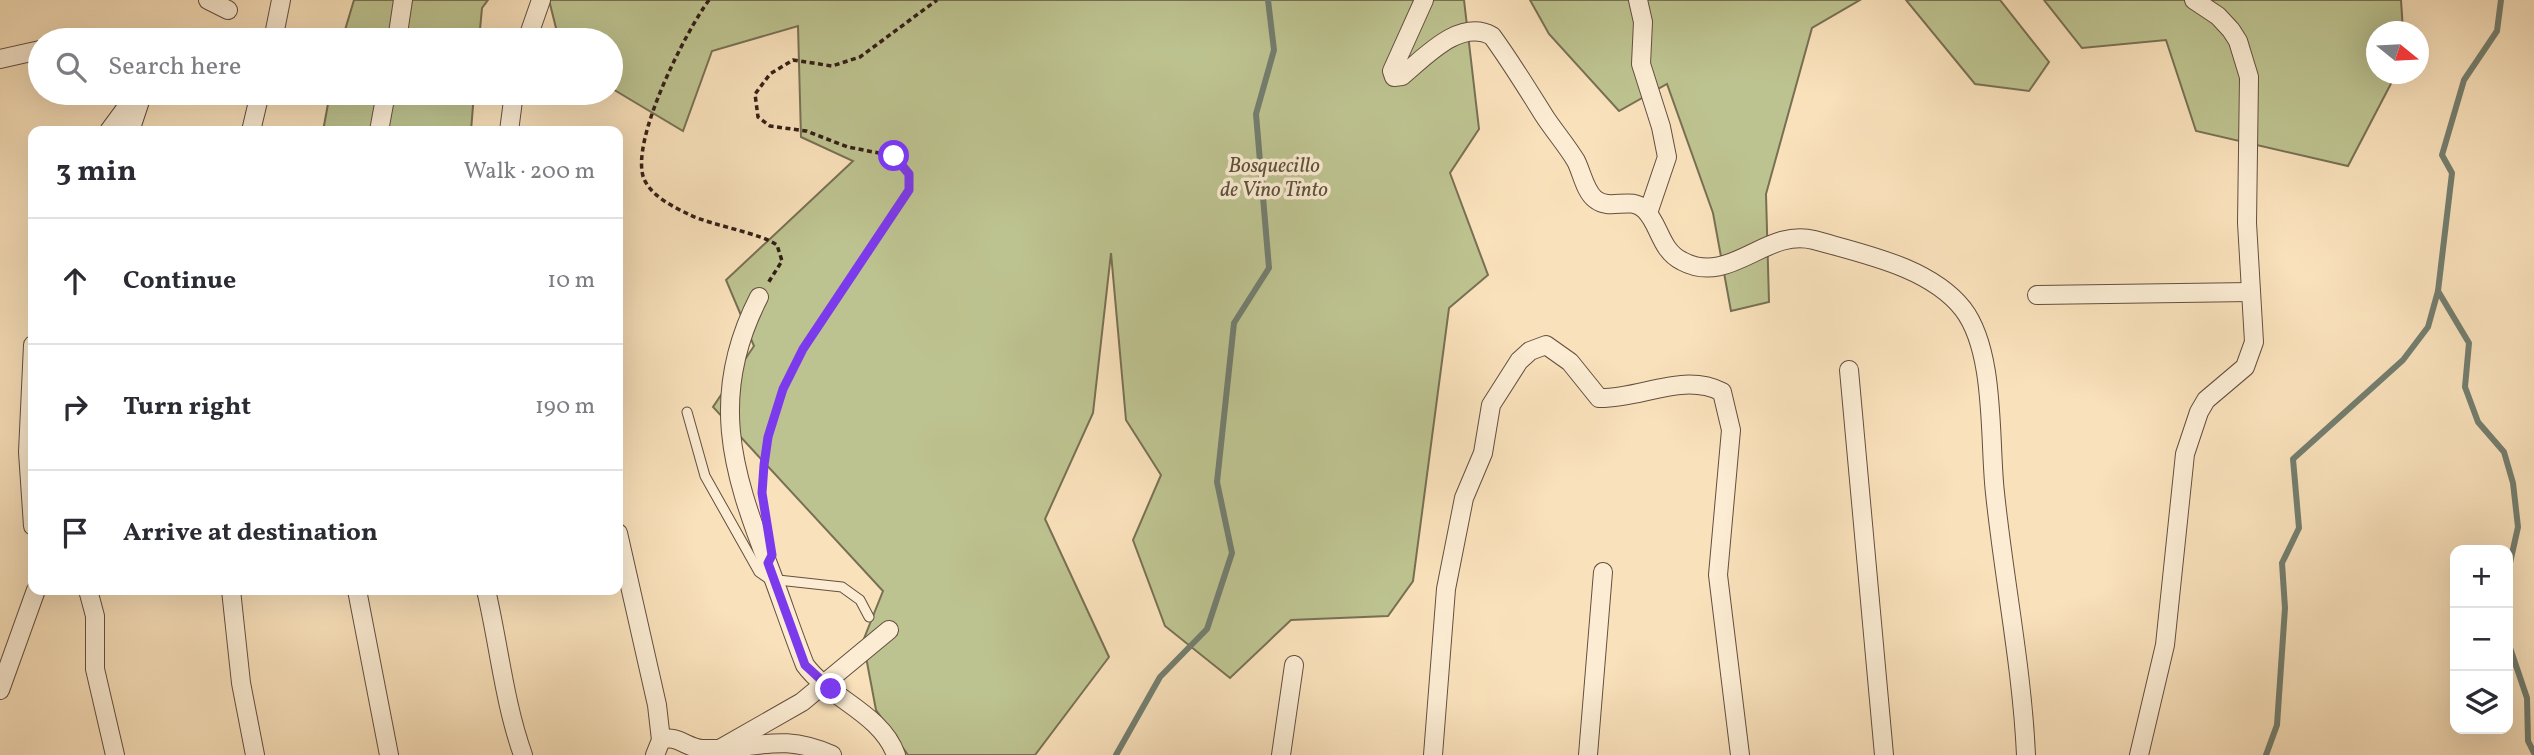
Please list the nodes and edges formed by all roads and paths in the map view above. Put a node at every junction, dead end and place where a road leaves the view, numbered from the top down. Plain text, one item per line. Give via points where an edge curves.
1 (208, 0) edge
2 (281, 0) edge
3 (403, 0) edge
4 (541, 0) edge
5 (709, 0) edge
6 (937, 0) edge
7 (1424, 0) edge
8 (1638, 0) edge
9 (2194, 0) edge
10 (228, 10) dead end
11 (275, 28) edge
12 (399, 28) edge
13 (531, 28) edge
14 (28, 53) edge
15 (0, 59) edge
16 (128, 105) edge
17 (138, 105) edge
18 (257, 105) edge
19 (384, 105) edge
20 (512, 105) edge
21 (113, 126) edge
22 (132, 126) edge
23 (252, 126) edge
24 (380, 126) edge
25 (510, 126) edge
26 (1648, 213) junction
27 (2250, 292) junction
28 (2038, 296) dead end
29 (759, 297) joint
30 (1849, 370) dead end
31 (687, 412) dead end
32 (762, 493) dead end
33 (623, 554) edge
34 (1603, 572) dead end
35 (774, 579) junction
36 (34, 595) edge
37 (89, 595) edge
38 (232, 595) edge
39 (358, 595) edge
40 (487, 595) edge
41 (869, 617) dead end
42 (888, 630) dead end
43 (1294, 665) dead end
44 (823, 684) junction
45 (0, 690) edge
46 (657, 748) edge
47 (715, 751) edge
48 (115, 755) edge
49 (256, 755) edge
50 (389, 755) edge
51 (523, 755) edge
52 (832, 755) edge
53 (896, 755) edge
54 (1281, 755) edge
55 (1433, 755) edge
56 (1588, 755) edge
57 (1740, 755) edge
58 (1884, 755) edge
59 (2026, 755) edge
60 (2139, 755) edge

1 - 10 street
2 - 11 street
3 - 12 street
4 - 13 street
5 - 29 path via 686,36 660,94 642,168 652,192 674,206 710,224 777,245 781,266
6 - 32 path via 860,57 832,66 793,60 770,74 755,94 758,117 770,126 806,131 848,147 894,156 906,166 910,182 905,197 792,369 768,437
7 - 26 street via 1395,63 1394,77 1402,76 1451,37 1483,31 1511,62 1575,159 1594,199 1604,204 1633,203
8 - 26 street via 1643,22 1641,64 1667,156
9 - 27 street via 2231,30 2249,77
14 - 15 street
16 - 21 street
17 - 22 street
18 - 23 street
19 - 24 street
20 - 25 street
26 - 59 street via 1664,246 1682,261 1699,267 1719,267 1774,242 1807,238 1916,273 1964,310 1979,341 1987,394 1994,492
27 - 28 street
27 - 60 street via 2255,323 2251,356 2245,367 2206,400 2185,454 2165,645
29 - 35 street via 737,352 729,402 743,497
30 - 58 street
31 - 35 lane via 716,499 758,572
33 - 46 street via 648,660
34 - 56 street
35 - 41 lane via 842,587 860,600
35 - 44 street via 805,665
36 - 45 street
37 - 48 street via 95,669
38 - 49 street via 241,683
39 - 50 street
40 - 51 street via 507,703
42 - 44 street
43 - 54 street
44 - 47 street via 802,702
44 - 53 street via 882,731
46 - 47 street via 674,738
47 - 52 street via 772,741 799,742
55 - 57 street via 1446,589 1464,498 1483,453 1491,405 1519,361 1546,345 1570,362 1599,398 1616,399 1687,383 1722,392 1731,430 1718,575

